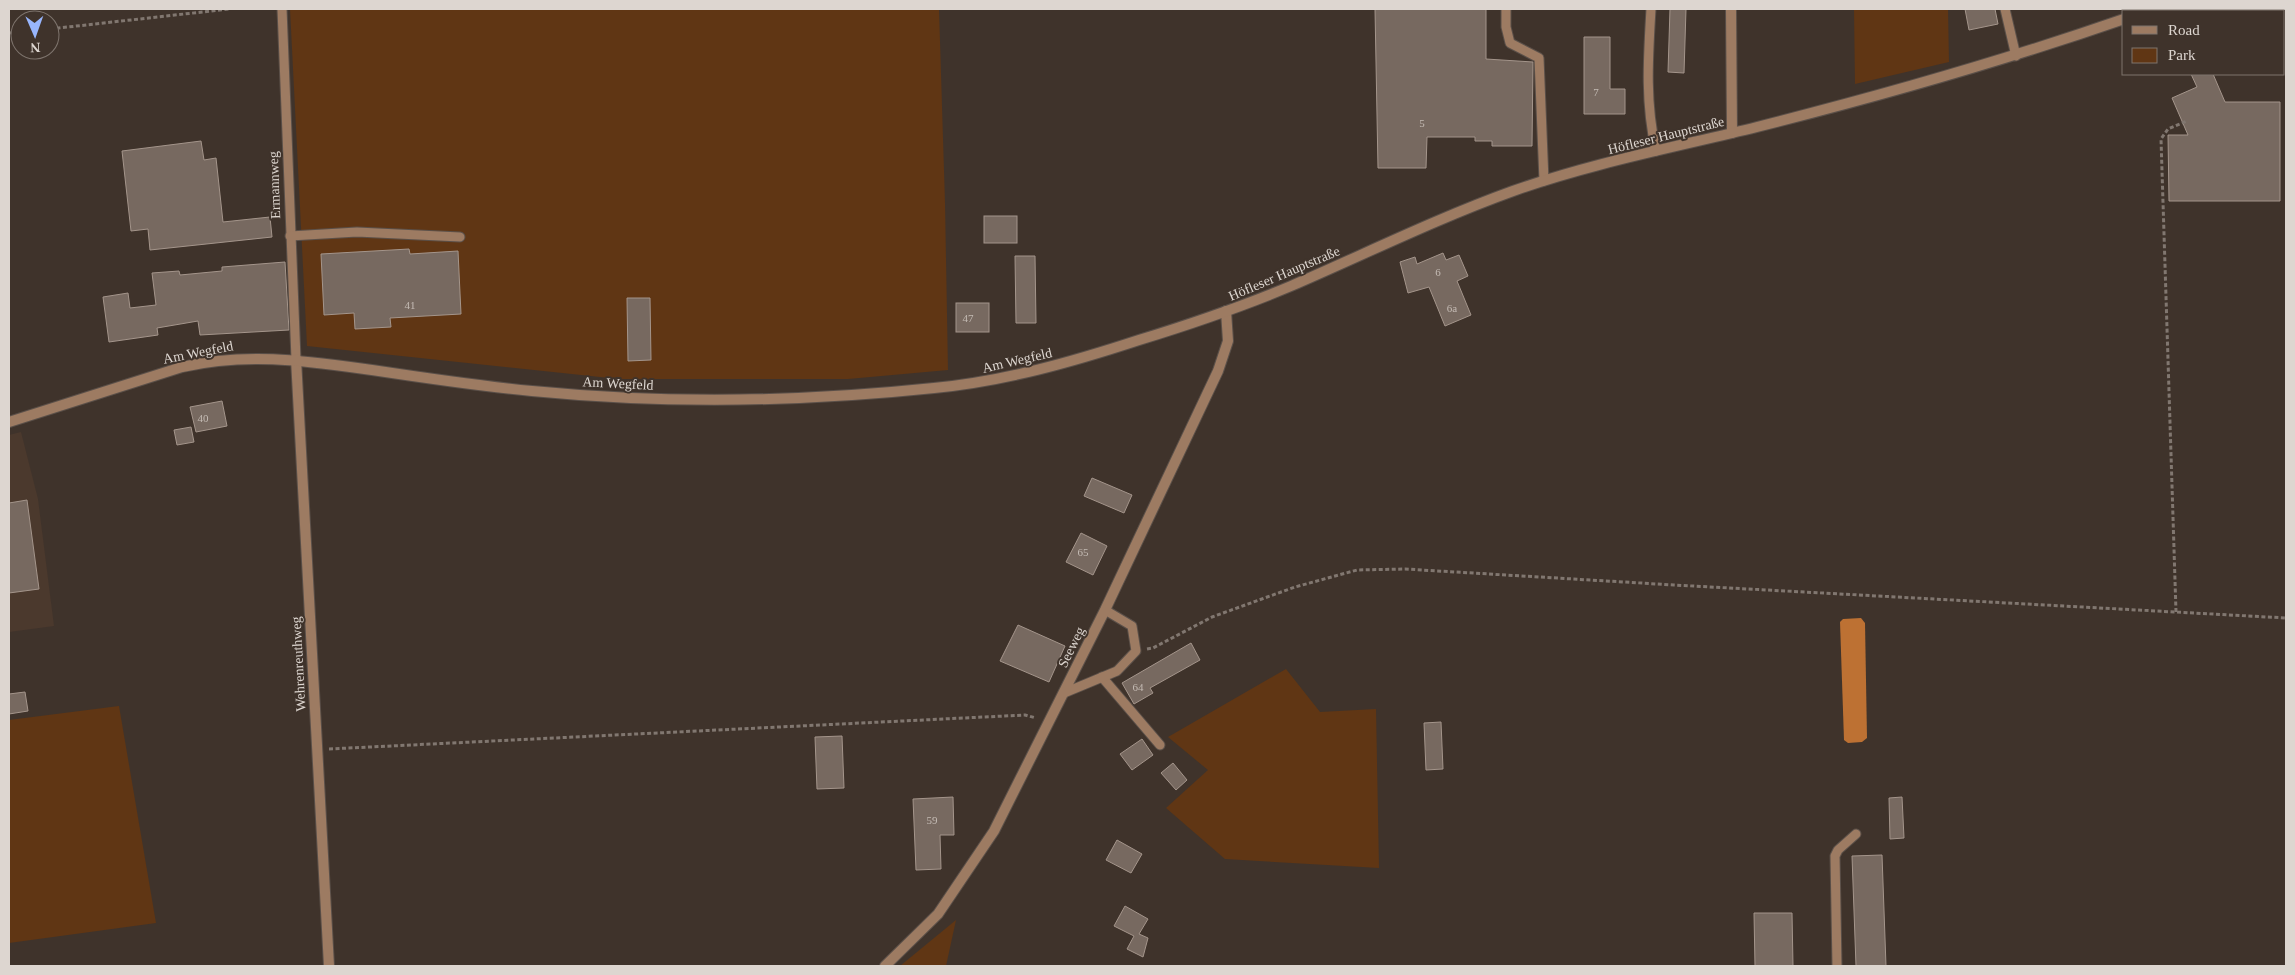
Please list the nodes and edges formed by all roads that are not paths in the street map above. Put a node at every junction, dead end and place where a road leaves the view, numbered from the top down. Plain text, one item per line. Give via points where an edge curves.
1 (282, 9) edge
2 (1506, 9) edge
3 (1651, 9) edge
4 (1731, 9) edge
5 (2005, 9) edge
6 (2122, 20) edge
7 (2016, 56) junction
8 (1732, 133) junction
9 (1656, 151) junction
10 (1544, 181) junction
11 (290, 236) junction
12 (460, 237) dead end
13 (1226, 311) junction
14 (296, 360) junction
15 (9, 422) edge
16 (1105, 610) junction
17 (1102, 677) junction
18 (1064, 693) junction
19 (1160, 745) dead end
20 (1856, 834) dead end
21 (329, 966) edge
22 (885, 966) edge
23 (1837, 966) edge

1 - 11 lane, Ermannweg
2 - 10 lane via 1510,43 1540,58
3 - 9 lane via 1647,78 1649,122
4 - 8 street
5 - 7 lane
6 - 7 street, Höfleser Hauptstraße
7 - 8 street, Höfleser Hauptstraße
8 - 9 street, Höfleser Hauptstraße
9 - 10 street, Höfleser Hauptstraße
10 - 13 street, Höfleser Hauptstraße via 1470,208
11 - 12 lane via 357,232
11 - 14 lane, Ermannweg
13 - 14 street, Am Wegfeld via 1031,372 957,386 852,396 738,400 584,395 496,387
13 - 16 street, Seeweg via 1228,341 1221,363
14 - 15 street, Am Wegfeld via 250,358 206,362 158,374
14 - 21 street, Wehrenreuthweg
16 - 17 lane via 1132,626 1136,651 1117,671
16 - 18 street, Seeweg
17 - 18 lane
17 - 19 lane
18 - 22 street, Seeweg via 994,832 938,914
20 - 23 lane via 1835,856

